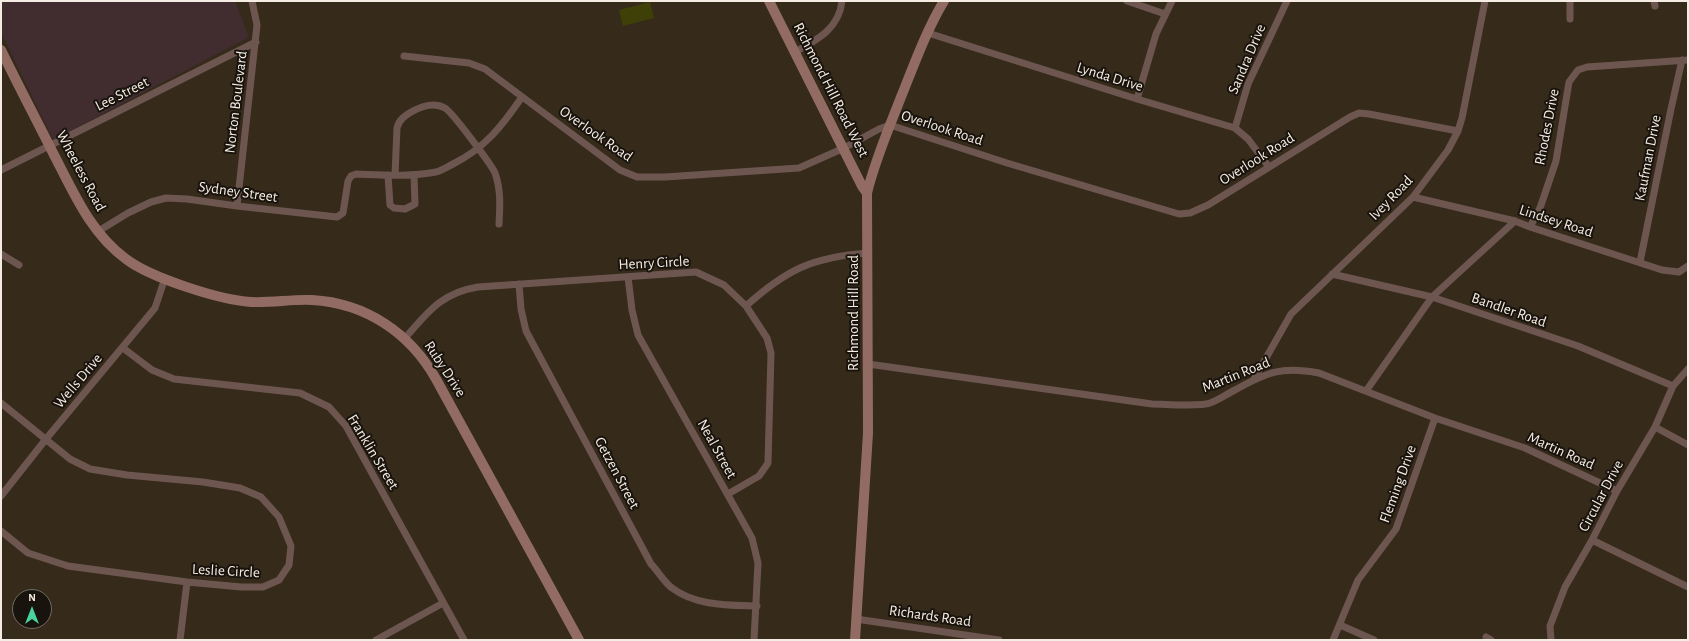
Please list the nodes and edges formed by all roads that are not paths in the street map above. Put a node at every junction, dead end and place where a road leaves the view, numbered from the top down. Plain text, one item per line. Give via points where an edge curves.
1 (252, 1) edge
2 (769, 1) edge
3 (842, 1) edge
4 (944, 1) edge
5 (1127, 1) edge
6 (1172, 1) edge
7 (1287, 1) edge
8 (1485, 1) edge
9 (1570, 1) edge
10 (1165, 14) junction
11 (1570, 19) dead end
12 (928, 33) junction
13 (256, 42) junction
14 (1, 50) edge
15 (795, 52) junction
16 (404, 56) dead end
17 (1685, 60) edge
18 (522, 97) junction
19 (1137, 99) junction
20 (890, 125) junction
21 (1235, 128) junction
22 (1458, 131) junction
23 (49, 145) junction
24 (478, 148) junction
25 (844, 148) junction
26 (1269, 167) junction
27 (1, 170) edge
28 (392, 175) junction
29 (414, 175) junction
30 (868, 193) junction
31 (1413, 197) junction
32 (237, 206) junction
33 (1515, 221) junction
34 (499, 224) dead end
35 (1530, 227) junction
36 (98, 232) junction
37 (868, 253) junction
38 (1, 254) edge
39 (1640, 262) junction
40 (19, 266) dead end
41 (1688, 266) edge
42 (1332, 274) junction
43 (628, 277) junction
44 (165, 278) junction
45 (519, 284) junction
46 (1432, 297) junction
47 (746, 306) junction
48 (405, 338) junction
49 (123, 348) junction
50 (868, 364) junction
51 (1688, 369) edge
52 (1254, 379) junction
53 (1673, 386) junction
54 (1366, 391) junction
55 (1, 403) edge
56 (1435, 418) junction
57 (1655, 427) junction
58 (46, 439) junction
59 (1688, 445) edge
60 (1617, 491) junction
61 (728, 494) junction
62 (1, 496) edge
63 (1, 531) edge
64 (1592, 540) junction
65 (187, 582) junction
66 (1688, 587) edge
67 (444, 603) junction
68 (757, 606) junction
69 (856, 619) junction
70 (1340, 625) junction
71 (180, 640) edge
72 (376, 640) edge
73 (464, 640) edge
74 (579, 640) edge
75 (754, 640) edge
76 (855, 640) edge
77 (1000, 640) edge
78 (1333, 640) edge
79 (1374, 640) edge
80 (1551, 640) edge

1 - 13 street, Norton Boulevard via 257,25
2 - 15 street, Richmond Hill Road West
3 - 15 street via 832,27 823,36
4 - 12 street, Richmond Hill Road
5 - 10 street
6 - 10 street
7 - 21 street, Sandra Drive via 1248,84
8 - 22 street, Ivey Road
9 - 11 street
10 - 19 street via 1156,34
12 - 19 street, Lynda Drive
12 - 20 street, Richmond Hill Road
13 - 23 street, Lee Street
13 - 32 street, Norton Boulevard
14 - 23 street, Wheeless Road
15 - 25 street, Richmond Hill Road West
16 - 18 street, Overlook Road via 469,63 485,69
17 - 35 street, Rhodes Drive via 1587,67 1578,70 1569,82 1556,161 1540,208
17 - 39 street, Kaufman Drive via 1671,109
18 - 24 street via 504,124
18 - 25 street, Overlook Road via 620,170 637,176 665,177 799,168
19 - 21 street, Lynda Drive
20 - 25 street, Overlook Road via 879,128
20 - 26 street, Overlook Road via 1015,166 1179,214 1190,213 1208,205
20 - 30 street, Richmond Hill Road
21 - 26 street, Lynda Drive via 1248,139
22 - 26 street, Overlook Road via 1359,113
22 - 31 street, Ivey Road via 1448,150
23 - 27 street, Lee Street
23 - 36 street, Wheeless Road via 85,214
24 - 28 street via 445,108 423,105 404,116 398,123
24 - 29 street via 438,171
24 - 34 street via 489,161 500,187
25 - 30 street, Richmond Hill Road West
28 - 29 street
28 - 29 street via 390,205 405,209 415,204
28 - 32 street, Sydney Street via 350,176 343,213 337,217
30 - 37 street, Richmond Hill Road
31 - 33 street, Lindsey Road
31 - 42 street, Ivey Road
32 - 36 street, Sydney Street via 166,198 128,213
33 - 35 street, Lindsey Road
33 - 46 street
35 - 39 street, Lindsey Road
36 - 44 street, Wheeless Road via 126,260
37 - 47 street via 815,261 768,286
37 - 50 street, Richmond Hill Road
38 - 40 street
39 - 41 street, Lindsey Road via 1662,270 1679,272
42 - 46 street, Bandler Road
42 - 52 street, Ivey Road via 1291,314
43 - 45 street, Henry Circle
43 - 47 street, Henry Circle via 696,272 724,285
43 - 61 street, Neal Street via 638,335
44 - 48 street, Ruby Drive via 241,301 305,300 336,303 369,314
44 - 49 street, Wells Drive via 155,308
45 - 48 street, Henry Circle via 478,287 449,296 433,306
45 - 68 street, Getzen Street via 526,332 651,564 672,588 688,596 711,604
46 - 53 street, Bandler Road via 1578,346
46 - 54 street
47 - 61 street, Henry Circle via 767,338 771,353 768,462 759,476
48 - 74 street, Ruby Drive via 433,373
49 - 58 street, Wells Drive
49 - 67 street, Franklin Street via 152,370 174,379 300,393 329,407 346,426
50 - 52 street, Martin Road via 1152,404 1209,403
50 - 69 street, Richmond Hill Road via 868,433
51 - 53 street, Circular Drive
52 - 54 street, Martin Road via 1275,372 1296,370 1319,373
53 - 57 street, Circular Drive
54 - 56 street, Martin Road
55 - 58 street, Leslie Circle
56 - 60 street, Martin Road via 1525,448
56 - 70 street, Fleming Drive via 1396,529 1358,580
57 - 59 street
57 - 60 street, Circular Drive
58 - 62 street, Wells Drive
58 - 65 street, Leslie Circle via 70,459 90,469 240,488 261,497 279,517 291,546 289,565 279,580 263,587
60 - 64 street, Circular Drive
61 - 68 street, Neal Street via 752,538 758,563
63 - 65 street, Leslie Circle via 28,553 68,566
64 - 66 street
64 - 80 street, Circular Drive via 1565,587 1550,626
65 - 71 street
67 - 72 street
67 - 73 street, Franklin Street
68 - 75 street, Neal Street
69 - 76 street, Richmond Hill Road
69 - 77 street, Richards Road
70 - 78 street, Fleming Drive
70 - 79 street

